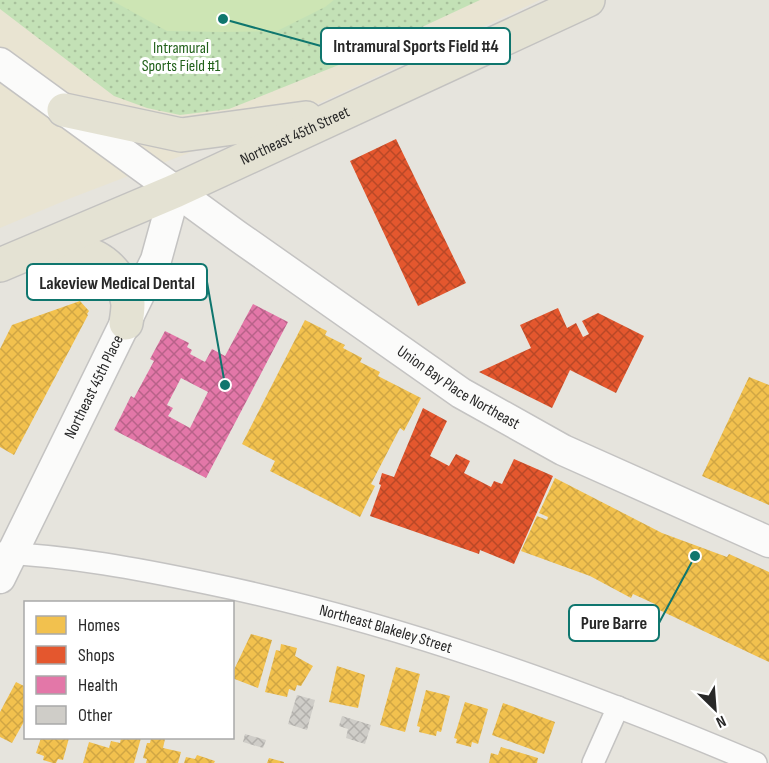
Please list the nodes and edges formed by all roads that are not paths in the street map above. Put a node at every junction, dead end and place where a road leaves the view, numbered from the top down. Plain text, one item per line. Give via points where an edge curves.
1 (588, 0) edge
2 (0, 63) edge
3 (64, 110) junction
4 (343, 112) junction
5 (175, 191) junction
6 (30, 252) junction
7 (0, 265) edge
8 (126, 323) junction
9 (769, 542) edge
10 (4, 561) edge
11 (618, 707) junction
12 (593, 763) edge
13 (756, 763) edge

1 - 4 main road, Northeast 45th Street
2 - 3 main road, Union Bay Place Northeast
3 - 4 main road via 181,135
3 - 5 main road, Union Bay Place Northeast
4 - 5 main road, Northeast 45th Street
5 - 6 main road, Northeast 45th Street
5 - 8 main road, Northeast 45th Place via 156,260
5 - 9 main road, Union Bay Place Northeast via 461,393 563,450
6 - 7 main road, Northeast 45th Street
6 - 8 main road via 79,252 97,258 116,273 123,285 128,304
8 - 10 main road, Northeast 45th Place
10 - 11 street, Northeast Blakeley Street via 69,559 157,573 299,604 479,657
11 - 12 street
11 - 13 street, Northeast Blakeley Street

